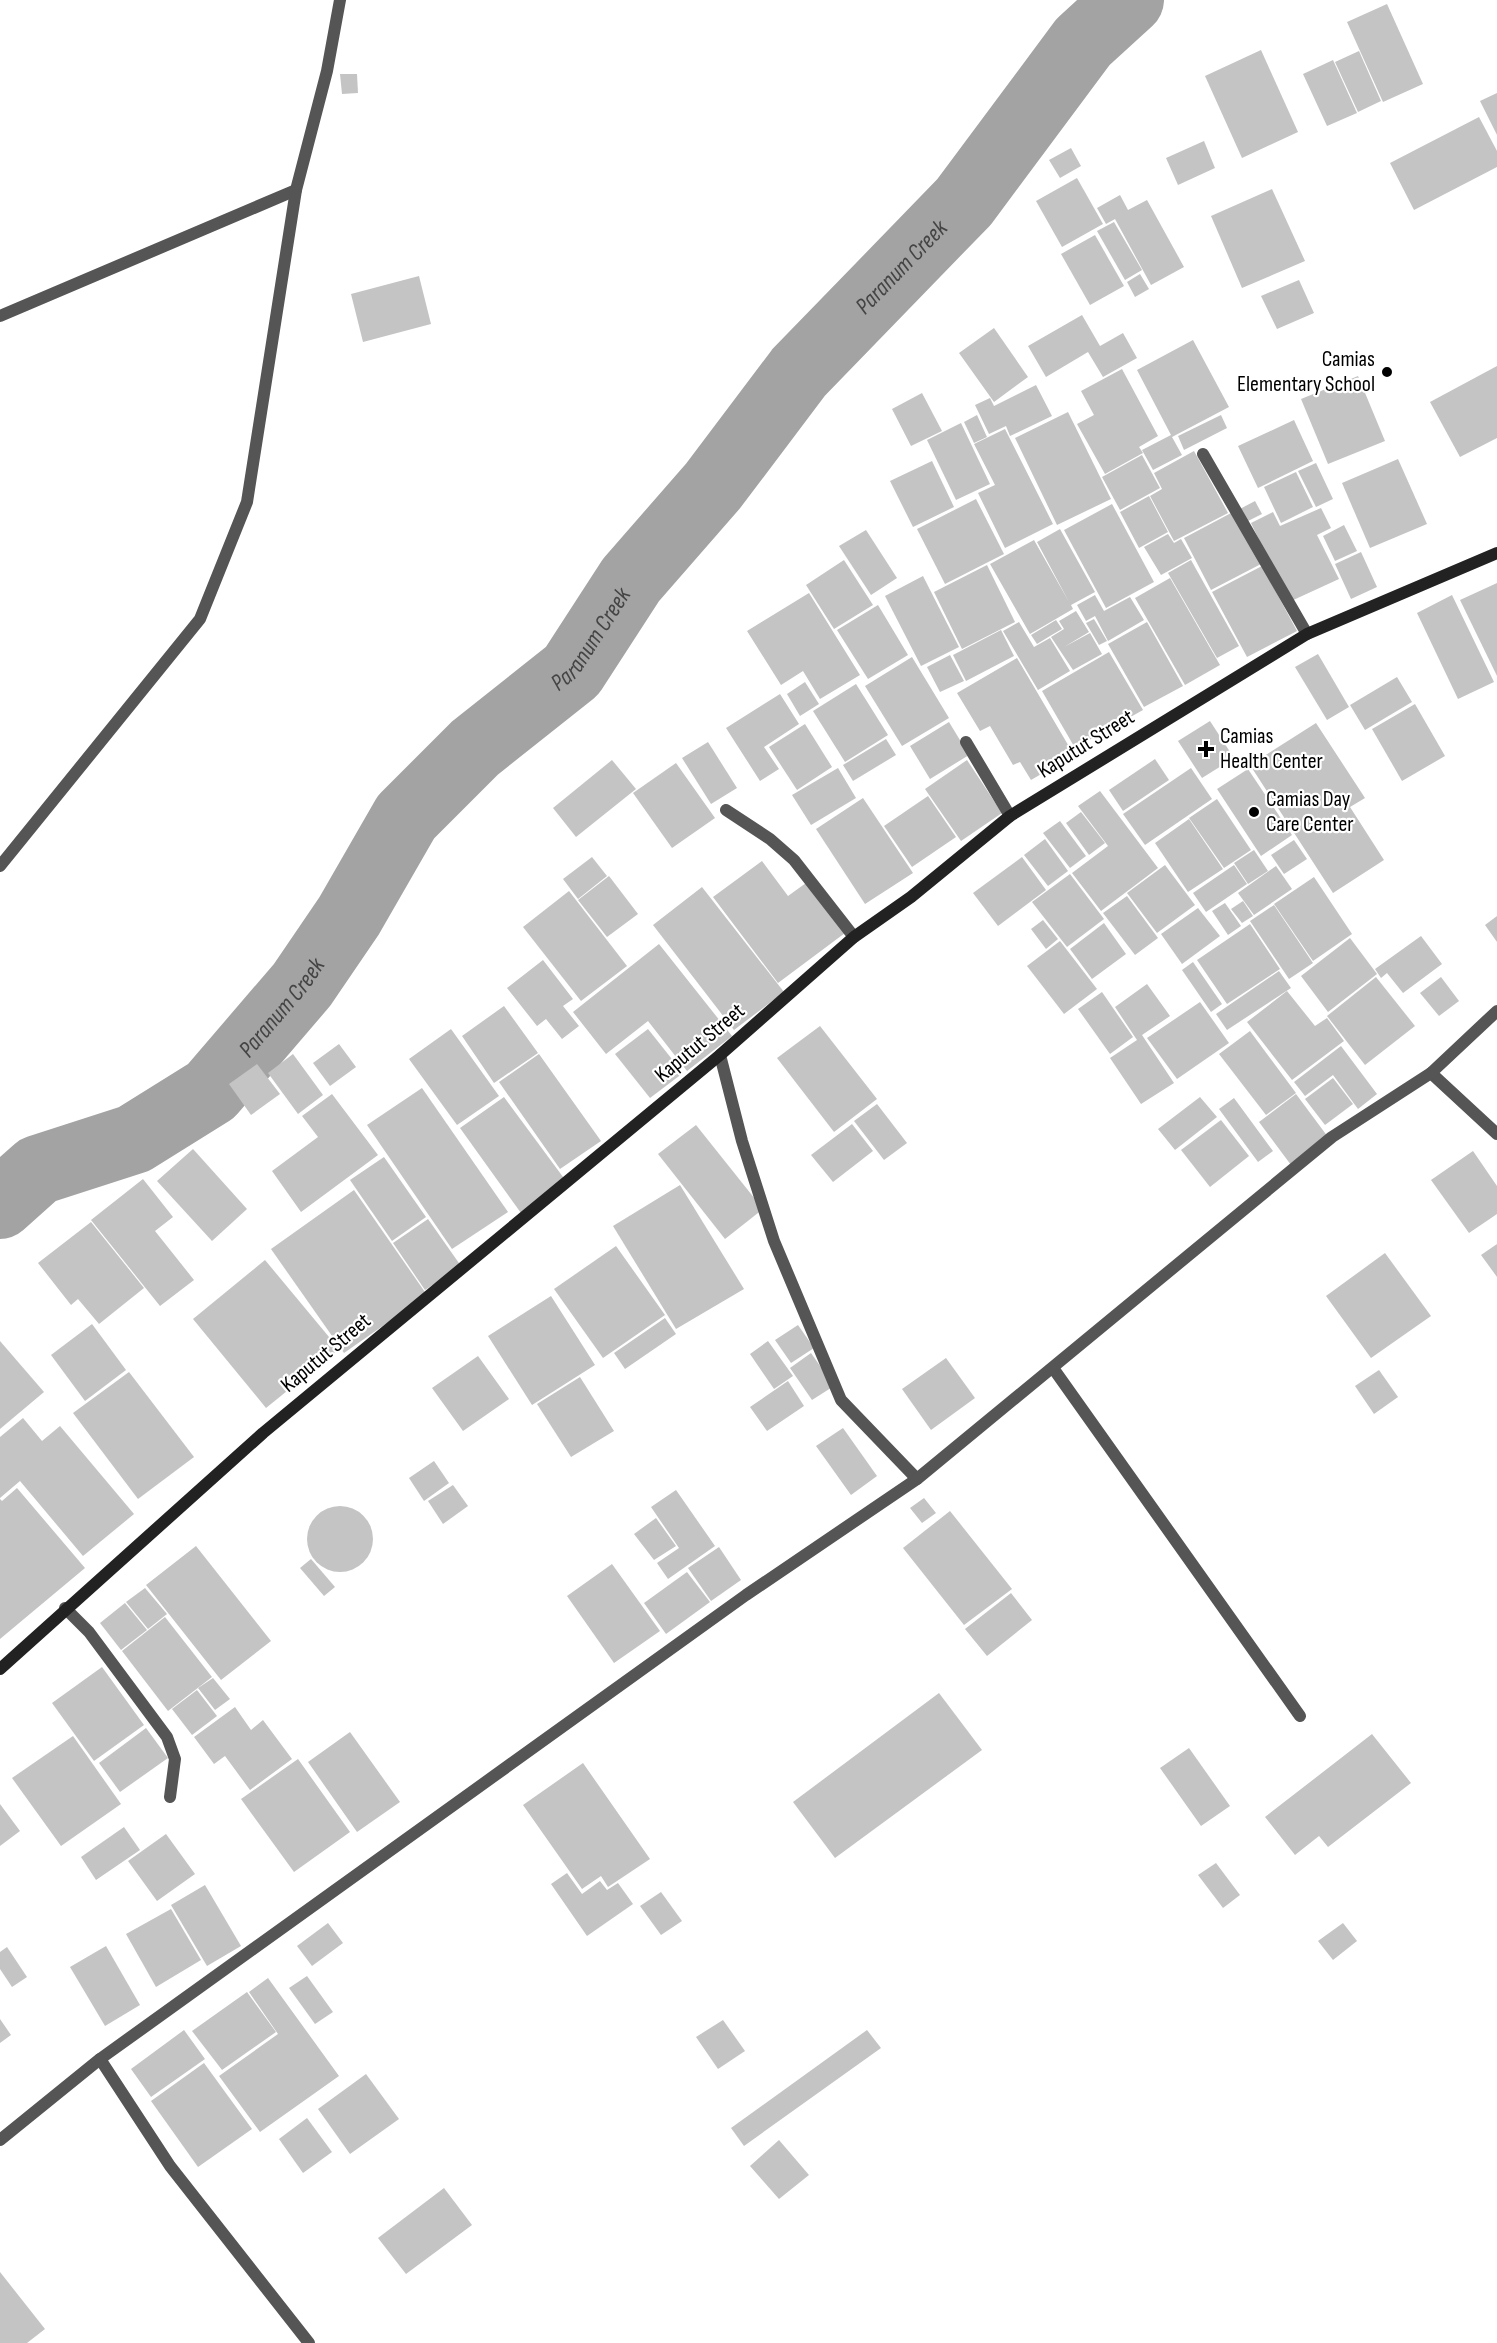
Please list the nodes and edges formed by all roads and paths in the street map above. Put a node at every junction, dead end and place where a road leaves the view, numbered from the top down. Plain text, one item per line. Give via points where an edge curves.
1 (340, 0) edge
2 (296, 190) junction
3 (0, 316) edge
4 (1203, 454) dead end
5 (1497, 553) edge
6 (1307, 634) junction
7 (966, 742) dead end
8 (726, 810) dead end
9 (1010, 816) junction
10 (0, 866) edge
11 (854, 938) junction
12 (1497, 1011) edge
13 (720, 1055) junction
14 (1431, 1073) junction
15 (1497, 1134) edge
16 (1053, 1368) junction
17 (917, 1479) junction
18 (65, 1608) junction
19 (0, 1669) edge
20 (1300, 1716) dead end
21 (170, 1797) dead end
22 (100, 2059) junction
23 (0, 2140) edge
24 (309, 2343) edge

1 - 2 street via 327,71
2 - 3 street
2 - 10 street via 246,502 200,619
4 - 6 street
5 - 6 street, Kaputut Street
6 - 9 street, Kaputut Street
7 - 9 street
8 - 11 street via 794,860
9 - 11 street, Kaputut Street
11 - 13 street, Kaputut Street
12 - 14 street
13 - 17 street via 774,1241 841,1400
13 - 18 street, Kaputut Street via 263,1433
14 - 15 street
14 - 16 street via 1332,1137
16 - 17 street
16 - 20 street
17 - 22 street via 746,1594
18 - 19 street, Kaputut Street
18 - 21 street via 89,1632 167,1737 175,1759
22 - 23 street
22 - 24 street via 170,2166

